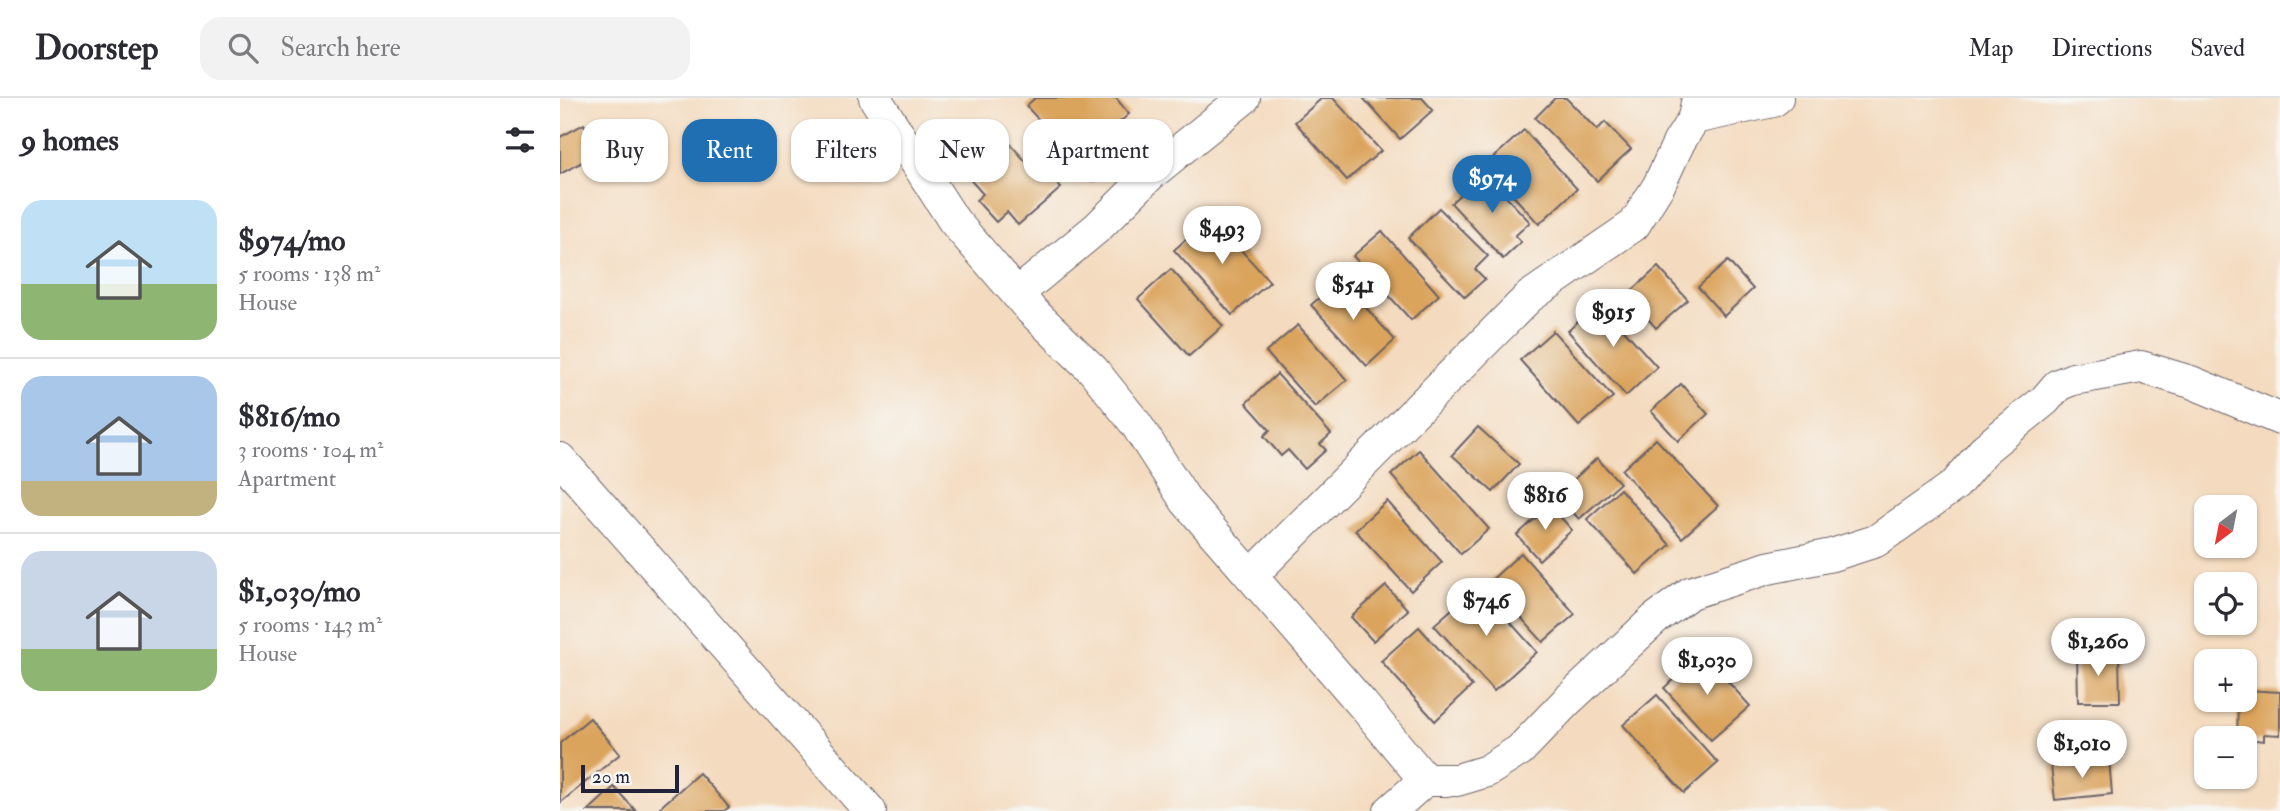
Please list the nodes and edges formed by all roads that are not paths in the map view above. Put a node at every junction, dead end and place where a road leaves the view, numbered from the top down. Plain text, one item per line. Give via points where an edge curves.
1 (875, 98) edge
2 (1244, 98) edge
3 (1777, 98) edge
4 (1696, 108) edge
5 (1017, 294) junction
6 (2280, 419) edge
7 (560, 459) edge
8 (1251, 576) junction
9 (1424, 779) junction
10 (870, 811) edge
11 (1390, 811) edge

1 - 5 street via 954,221
2 - 5 street
3 - 4 street
4 - 8 street via 1634,225 1529,297
5 - 8 street via 1093,370 1136,424 1186,501
6 - 9 street via 2141,367 2058,385 1986,448 1955,485 1876,541 1690,593 1655,619 1520,750 1487,771 1457,780
7 - 10 street
8 - 9 street
9 - 11 street

